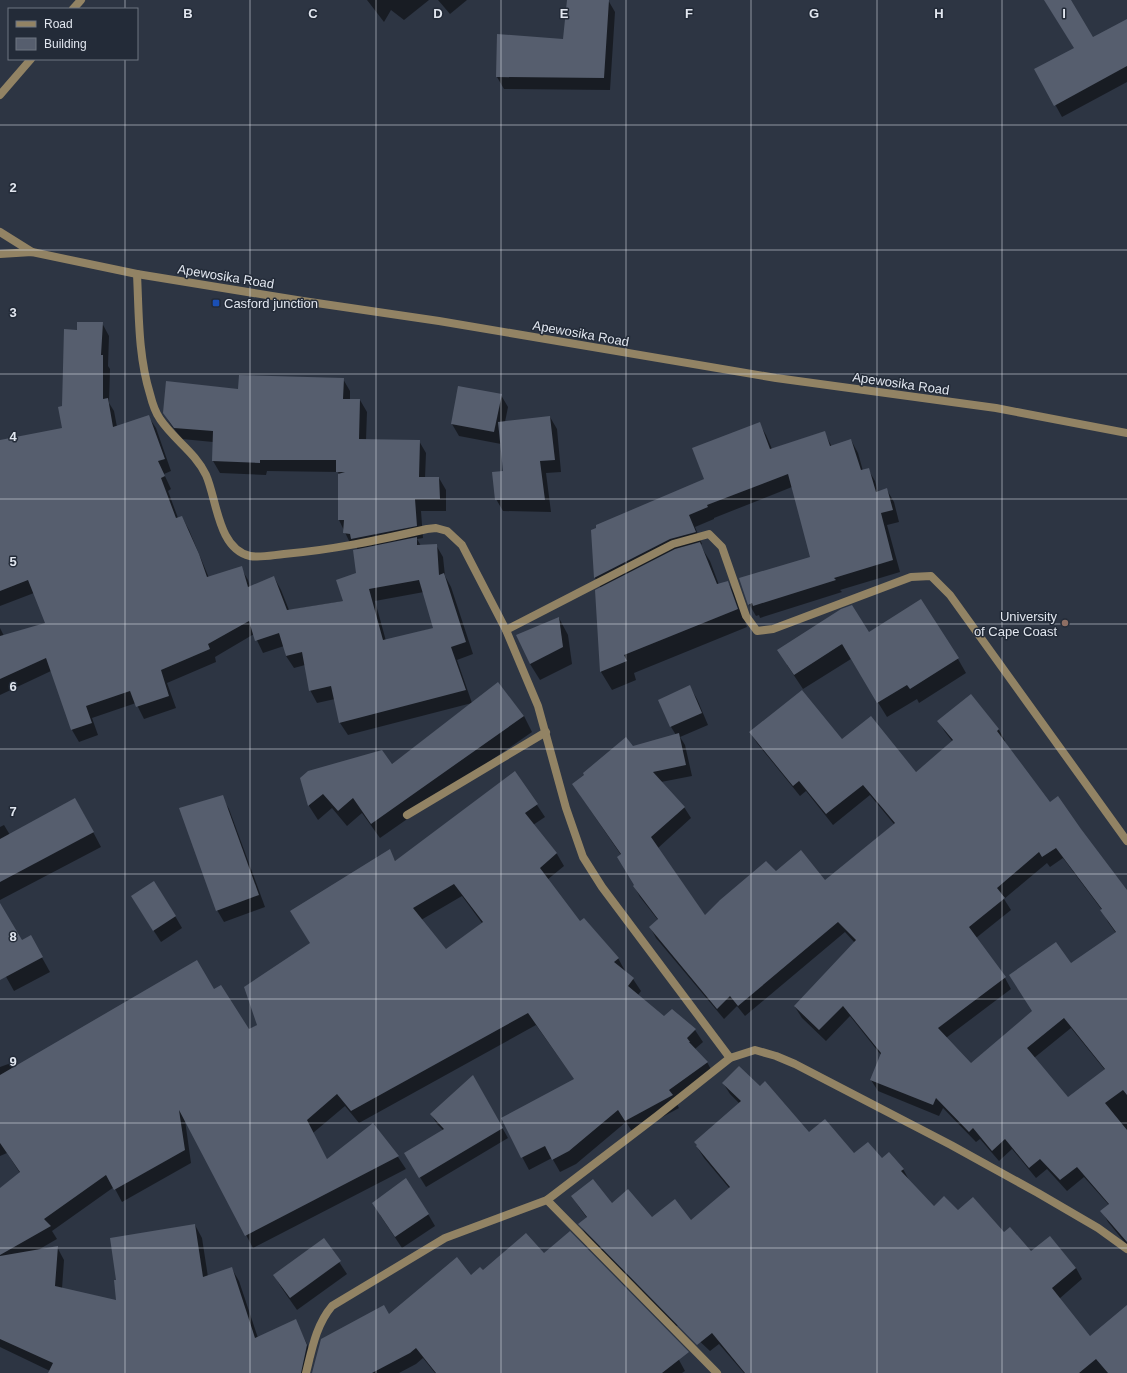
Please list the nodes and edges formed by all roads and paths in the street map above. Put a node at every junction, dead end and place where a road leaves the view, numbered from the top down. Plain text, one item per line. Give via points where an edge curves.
1 (81, 0) edge
2 (74, 8) edge
3 (30, 60) edge
4 (0, 95) edge
5 (0, 232) edge
6 (32, 252) junction
7 (0, 254) edge
8 (137, 274) junction
9 (1127, 433) edge
10 (506, 630) junction
11 (546, 732) junction
12 (407, 815) dead end
13 (1127, 841) edge
14 (730, 1058) junction
15 (547, 1200) junction
16 (1127, 1250) edge
17 (306, 1373) edge
18 (717, 1373) edge

1 - 2 street
3 - 4 street
5 - 6 street, Apewosika Road
6 - 7 street, Apewosika Road
6 - 8 street, Apewosika Road
8 - 9 street, Apewosika Road via 776,378 996,408
8 - 10 street via 141,350 152,400 163,424 200,463 227,539 235,549 250,556 269,556 314,552 427,529 447,531 462,545
10 - 11 street via 538,706
10 - 13 street via 673,544 709,534 722,547 746,616 757,631 772,629 911,577 931,576 950,595
11 - 12 street
11 - 14 street via 566,808 583,857 602,887
14 - 15 street
14 - 16 street via 755,1050 795,1064 1038,1193 1098,1228
15 - 17 street via 446,1238 332,1306 319,1324
15 - 18 street

